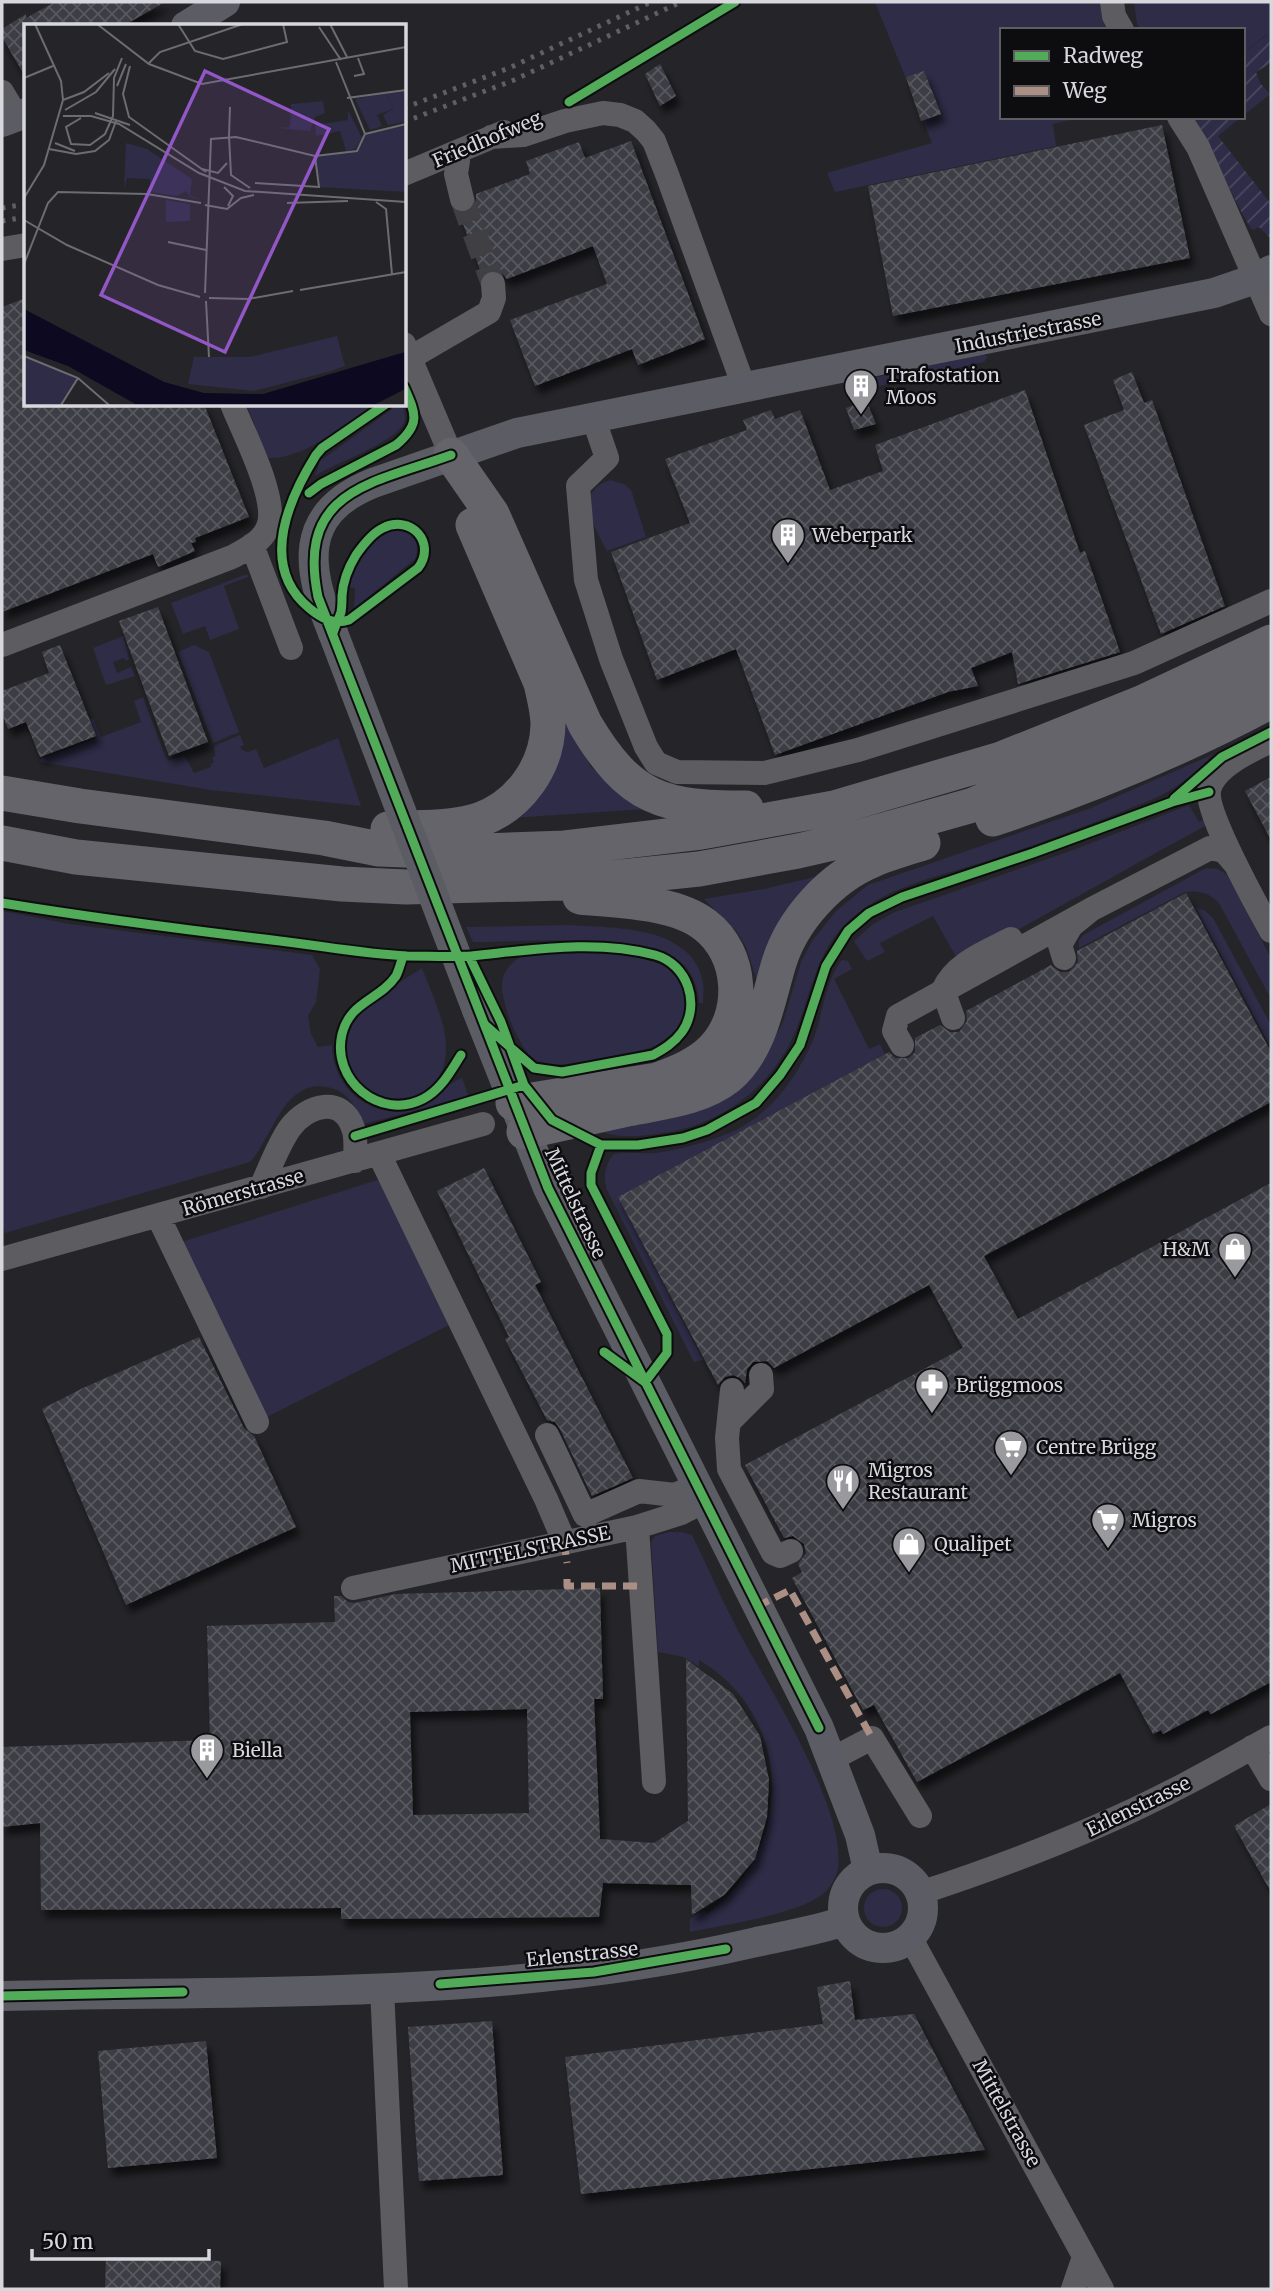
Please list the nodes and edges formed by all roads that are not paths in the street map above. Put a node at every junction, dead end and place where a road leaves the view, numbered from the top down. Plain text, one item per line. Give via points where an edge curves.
1 (225, 2) edge
2 (1112, 2) edge
3 (189, 24) edge
4 (1121, 28) edge
5 (2, 92) edge
6 (569, 102) dead end
7 (15, 117) edge
8 (1180, 119) edge
9 (491, 137) junction
10 (458, 161) dead end
11 (406, 173) edge
12 (462, 199) tunnel mouth
13 (24, 246) edge
14 (2, 249) edge
15 (1263, 275) edge
16 (493, 284) tunnel mouth
17 (1271, 314) edge
18 (407, 351) edge
19 (744, 387) junction
20 (233, 406) edge
21 (593, 417) junction
22 (451, 455) junction
23 (252, 545) junction
24 (1271, 601) edge
25 (332, 633) joint
26 (1271, 642) edge
27 (2, 646) edge
28 (291, 648) dead end
29 (1271, 677) edge
30 (1271, 701) edge
31 (1271, 741) edge
32 (2, 793) edge
33 (834, 808) junction
34 (324, 838) junction
35 (2, 843) edge
36 (1236, 866) junction
37 (1143, 883) junction
38 (468, 886) junction
39 (1092, 909) junction
40 (1271, 931) edge
41 (1064, 958) dead end
42 (953, 1018) dead end
43 (902, 1045) dead end
44 (634, 1095) junction
45 (519, 1117) junction
46 (483, 1124) dead end
47 (379, 1154) junction
48 (355, 1161) junction
49 (261, 1187) junction
50 (158, 1216) junction
51 (2, 1259) edge
52 (761, 1375) dead end
53 (733, 1390) dead end
54 (731, 1420) junction
55 (257, 1422) dead end
56 (547, 1435) dead end
57 (700, 1493) junction
58 (637, 1527) junction
59 (564, 1541) junction
60 (791, 1551) dead end
61 (353, 1588) dead end
62 (1262, 1742) edge
63 (832, 1759) junction
64 (1271, 1779) edge
65 (654, 1782) dead end
66 (919, 1816) dead end
67 (868, 1870) junction
68 (920, 1893) junction
69 (845, 1921) junction
70 (910, 1937) junction
71 (382, 1988) junction
72 (2, 1996) edge
73 (1084, 2258) junction
74 (396, 2289) edge
75 (1073, 2289) edge
76 (1102, 2289) edge

1 - 3 main road
2 - 4 street
5 - 7 street
6 - 9 street, Friedhofweg
8 - 15 street
9 - 11 street, Friedhofweg
9 - 19 street via 523,135 603,113 635,121 646,131 668,177
10 - 12 street
13 - 14 street
15 - 17 street
15 - 19 main road, Industriestrasse via 1214,293
16 - 18 street via 489,312
18 - 22 street
19 - 21 main road, Industriestrasse
20 - 23 street via 272,507 265,533
21 - 22 main road, Industriestrasse via 517,433
21 - 24 street via 607,457 578,486 586,580 646,747 656,763 677,772 764,773 858,750 1134,663
22 - 25 main road, Industriestrasse via 358,489 332,509 317,531 313,571
22 - 33 highway via 492,514 585,724 619,771 660,800 680,805
22 - 34 highway via 482,550 541,683 548,726 541,759 520,793 480,820
23 - 27 street via 220,562
23 - 28 street
25 - 45 main road, Mittelstrasse, bridge
26 - 33 highway via 1141,702 1000,758
29 - 38 highway via 973,805 918,822 699,869 563,883
30 - 44 highway via 1122,772 854,870 813,904 795,927 754,1042 741,1063 699,1093
31 - 36 street via 1231,762 1209,792
32 - 34 highway
33 - 34 highway via 701,832 565,848 379,849
35 - 38 highway via 76,857 342,884
36 - 37 street via 1224,851 1210,848
36 - 40 street
37 - 39 street
37 - 42 street, bridge via 1078,904 963,965 948,978 943,990
38 - 44 highway via 643,904 684,914 703,923 718,939 732,965 736,986 736,1005 728,1027 713,1050
39 - 41 street via 1071,926 1060,945
39 - 43 street via 898,1016 894,1031
44 - 45 highway
45 - 57 main road, Mittelstrasse via 548,1188
46 - 47 street, Römerstrasse
47 - 48 street, Römerstrasse
47 - 59 street
48 - 49 street, Römerstrasse
48 - 49 street via 349,1117 339,1108 317,1107 289,1129
49 - 50 street, Römerstrasse
50 - 51 street, Römerstrasse
50 - 55 street
52 - 54 street via 759,1394
53 - 54 street
54 - 60 street via 727,1438 732,1475 773,1553 780,1556
56 - 57 street via 585,1516 639,1491
57 - 58 street, MITTELSTRASSE via 681,1513
57 - 63 main road, Mittelstrasse
58 - 59 street, MITTELSTRASSE
58 - 65 street
59 - 61 street, MITTELSTRASSE
62 - 64 street
62 - 68 street, Erlenstrasse via 1102,1825
63 - 66 street via 872,1738
63 - 67 main road, Mittelstrasse
67 - 68 main road via 899,1871
67 - 69 main road via 846,1891
68 - 70 main road via 922,1919
69 - 70 main road via 851,1933 873,1947 899,1945
69 - 71 main road, Erlenstrasse via 629,1967
70 - 73 street, Mittelstrasse
71 - 72 main road, Erlenstrasse
71 - 74 street
73 - 75 street
73 - 76 street, Mittelstrasse

